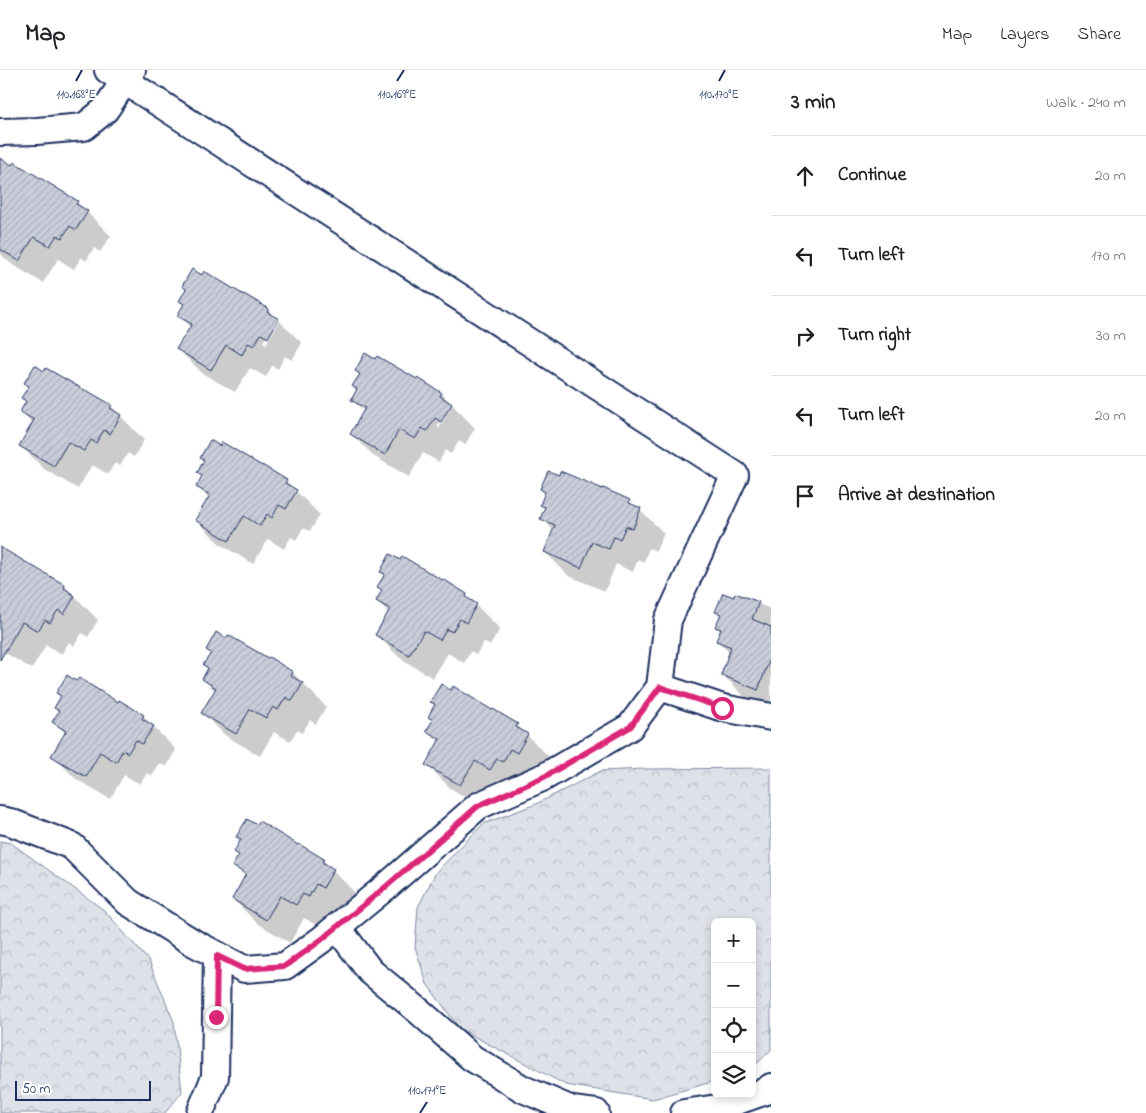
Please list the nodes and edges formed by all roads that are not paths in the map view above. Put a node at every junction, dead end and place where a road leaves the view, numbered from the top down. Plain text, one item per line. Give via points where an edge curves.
1 (121, 74) edge
2 (0, 132) edge
3 (660, 687) junction
4 (771, 717) edge
5 (0, 820) edge
6 (337, 927) junction
7 (217, 956) junction
8 (771, 1087) edge
9 (200, 1113) edge
10 (596, 1113) edge
11 (684, 1113) edge

1 - 2 street via 105,110 84,128
1 - 3 street via 735,475 668,620
3 - 4 street via 722,708
3 - 6 street via 630,727 544,777 478,806
5 - 7 street via 72,846 128,902
6 - 7 street via 285,966 244,969
6 - 10 street via 370,971 472,1058 523,1089 572,1110
7 - 9 street via 215,1077
8 - 11 street via 717,1108

